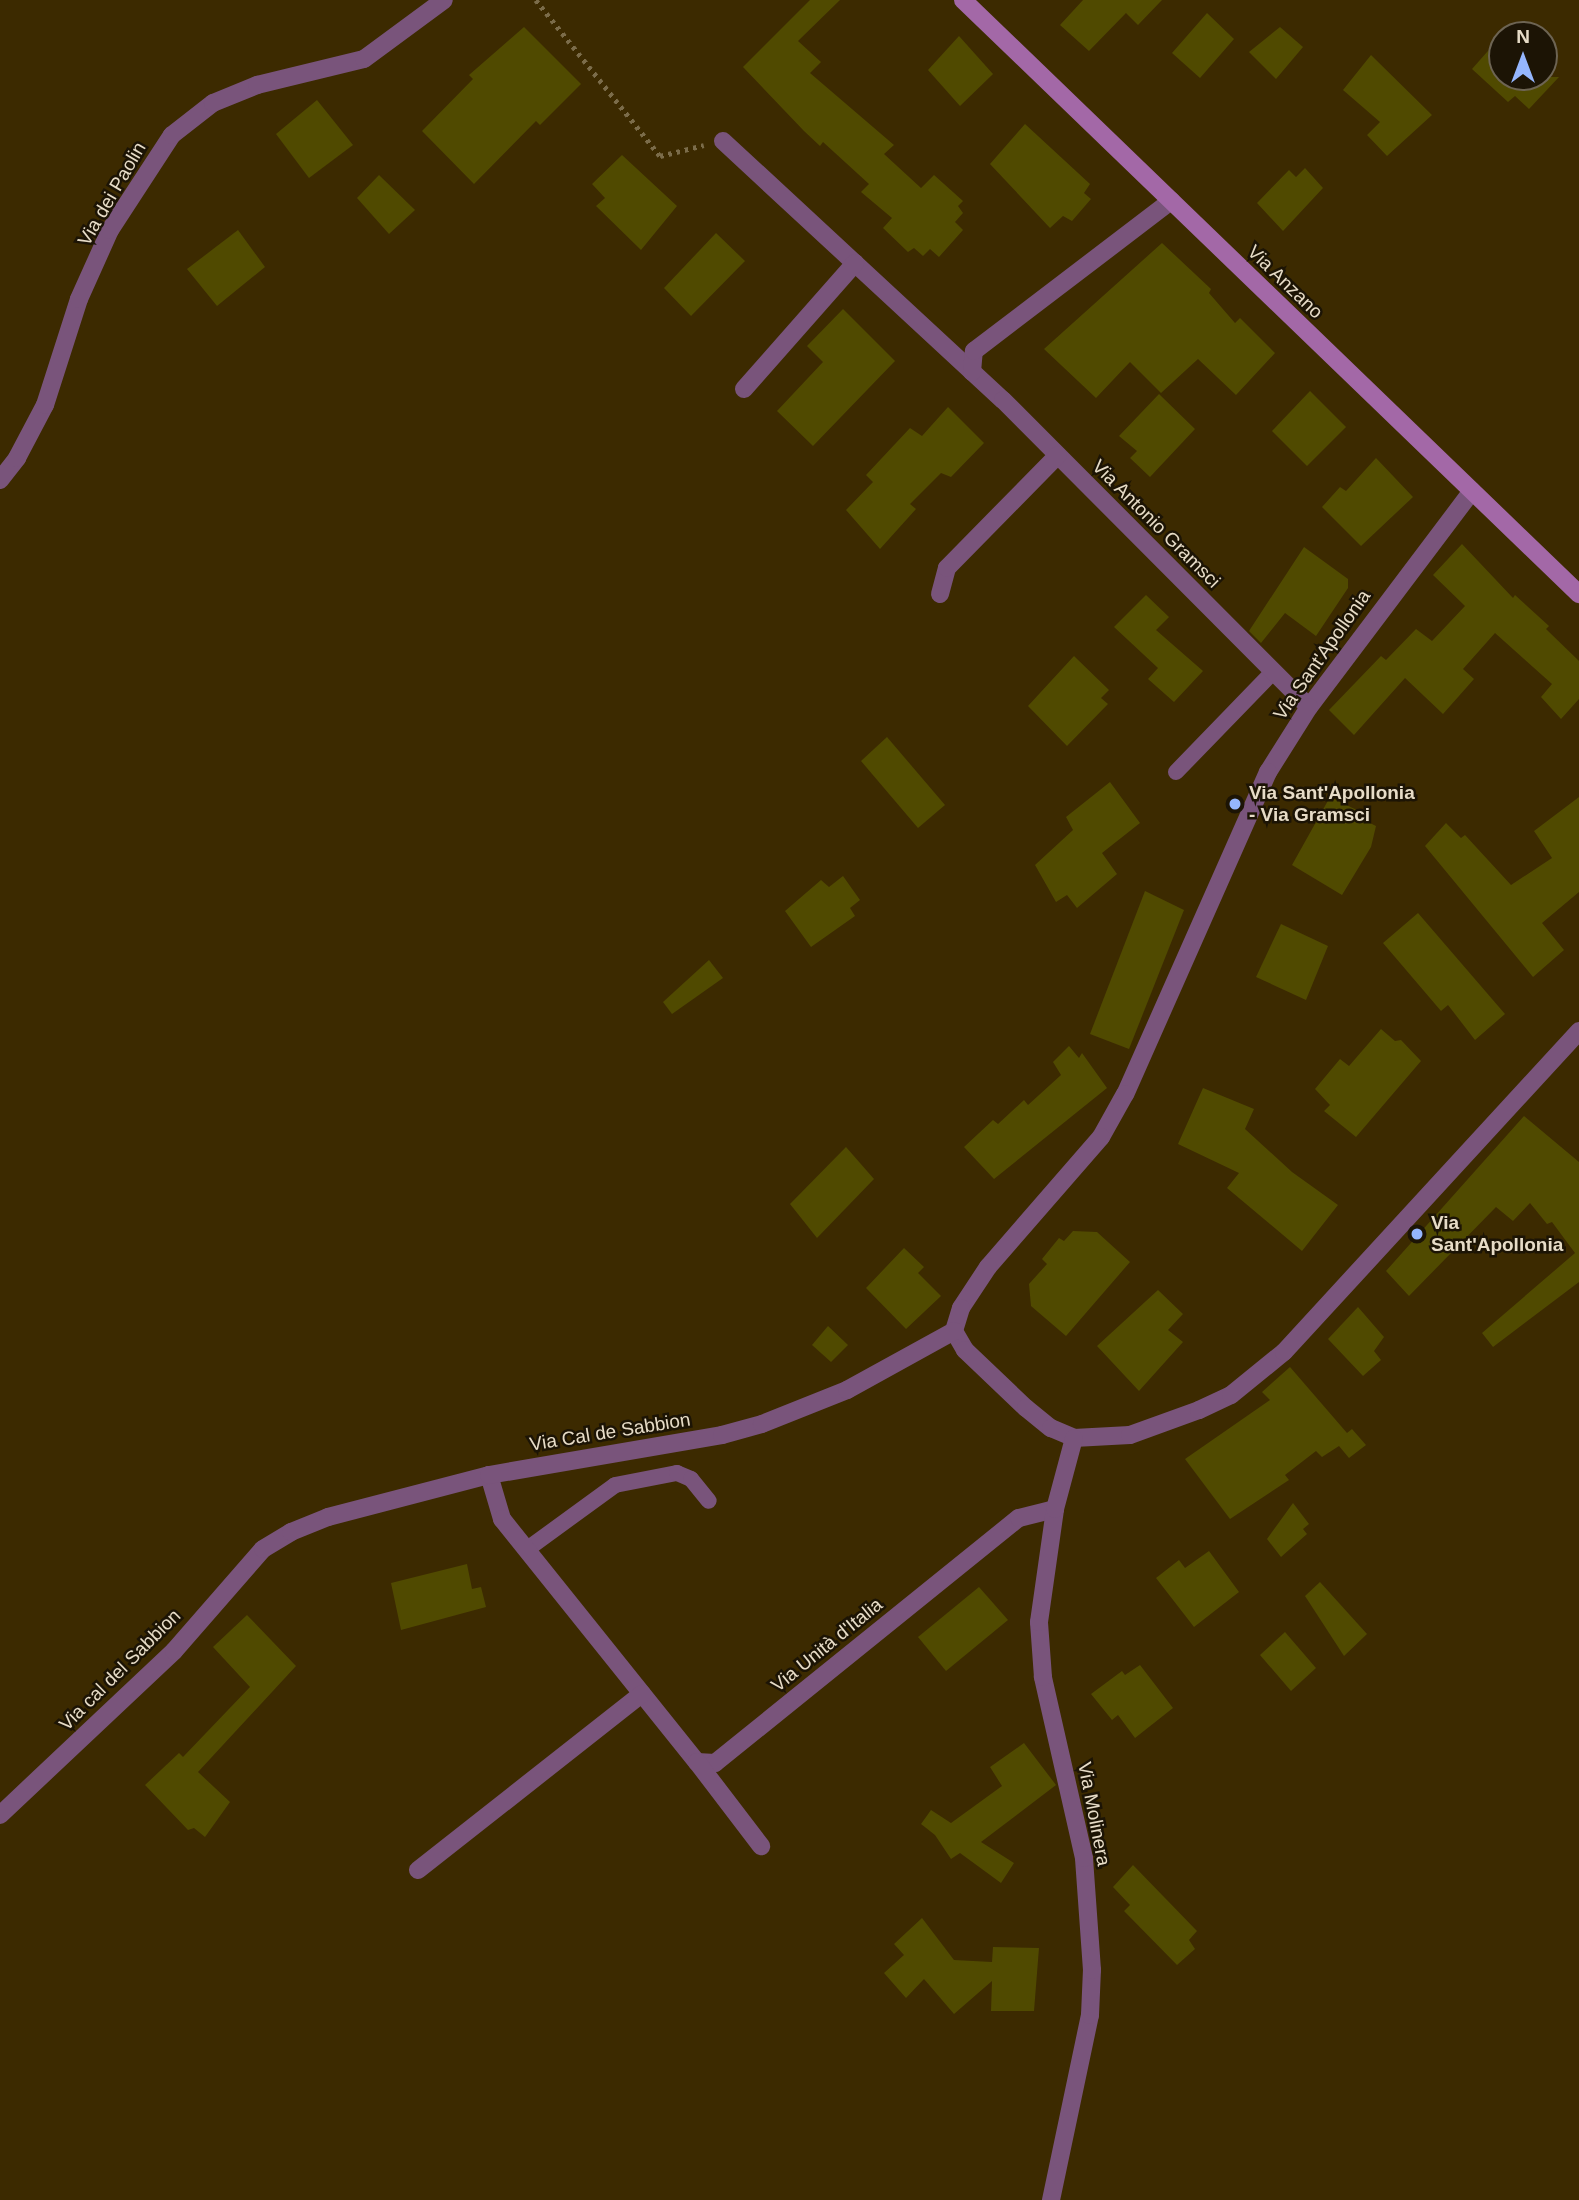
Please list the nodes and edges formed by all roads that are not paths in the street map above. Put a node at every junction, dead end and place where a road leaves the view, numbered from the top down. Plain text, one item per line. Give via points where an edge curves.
1 (444, 0) edge
2 (963, 0) edge
3 (723, 141) road end
4 (1171, 201) junction
5 (855, 263) junction
6 (972, 372) junction
7 (744, 389) dead end
8 (1058, 455) junction
9 (0, 480) edge
10 (1472, 491) junction
11 (940, 594) dead end
12 (1579, 594) edge
13 (1273, 671) junction
14 (1309, 707) junction
15 (1176, 772) dead end
16 (1579, 1031) edge
17 (954, 1331) junction
18 (1074, 1438) junction
19 (489, 1475) junction
20 (709, 1501) dead end
21 (1055, 1509) junction
22 (263, 1549) joint
23 (526, 1550) junction
24 (642, 1694) junction
25 (697, 1762) junction
26 (0, 1815) edge
27 (761, 1846) dead end
28 (418, 1870) dead end
29 (1051, 2200) edge

1 - 9 street, Via dei Paolin via 364,59 257,85 213,103 172,135 110,230 79,299 45,405
2 - 4 main road, Via Anzano
3 - 5 street, Via Antonio Gramsci
4 - 6 street via 974,351
4 - 10 main road, Via Anzano
5 - 6 street, Via Antonio Gramsci
5 - 7 street
6 - 8 street, Via Antonio Gramsci
8 - 11 street via 947,568
8 - 13 street, Via Antonio Gramsci
10 - 12 main road, Via Anzano
10 - 14 street, Via Sant'Apollonia
13 - 14 street, Via Antonio Gramsci
13 - 15 lane
14 - 17 street, Via Sant'Apollonia via 1245,819 1125,1094 1101,1137 988,1267 961,1308
16 - 18 street via 1256,1377 1230,1395 1167,1424 1130,1435
17 - 18 street via 965,1350 1026,1408 1051,1428
17 - 19 street, Via Cal de Sabbion via 846,1390 762,1424
18 - 21 street, Via Molinera
19 - 22 street, Via Cal de Sabbion via 328,1517
19 - 23 street via 502,1519
20 - 23 lane via 691,1479 677,1474 615,1485
21 - 25 street, Via Unità d'Italia via 1019,1518 715,1763
21 - 29 street, Via Molinera via 1040,1622 1043,1677 1084,1858 1091,1970 1090,2015
22 - 26 street, Via cal del Sabbion via 174,1651
23 - 24 street
24 - 25 street
24 - 28 street
25 - 27 street

